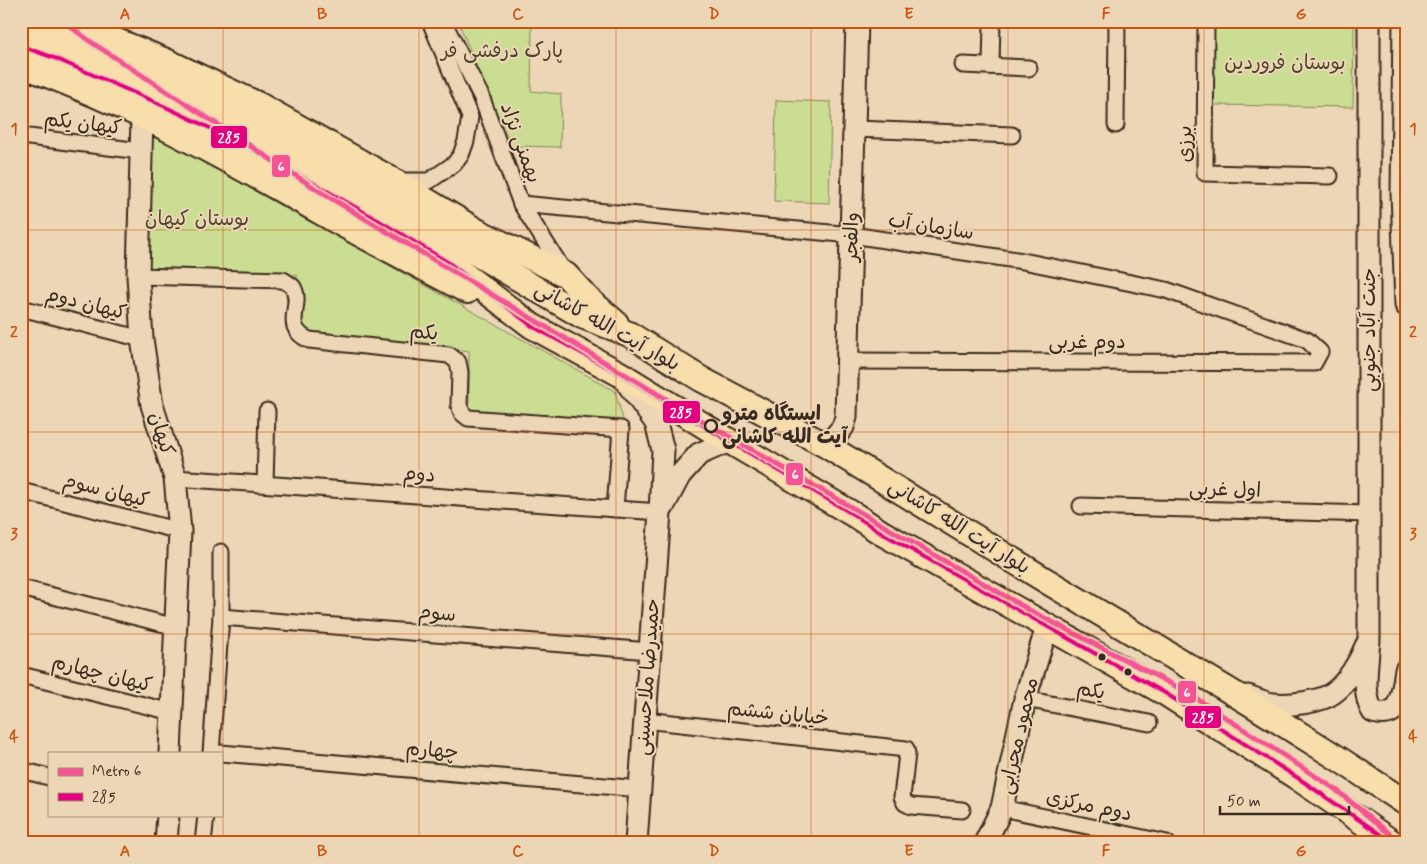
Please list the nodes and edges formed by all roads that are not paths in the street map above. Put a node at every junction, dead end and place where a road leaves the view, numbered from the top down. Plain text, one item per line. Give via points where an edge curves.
1 (68, 21) edge
2 (430, 21) edge
3 (443, 21) edge
4 (858, 21) edge
5 (992, 21) edge
6 (1117, 21) edge
7 (1206, 21) edge
8 (1369, 21) edge
9 (1404, 21) edge
10 (21, 24) edge
11 (21, 46) edge
12 (21, 65) edge
13 (963, 65) dead end
14 (991, 66) junction
15 (1029, 68) dead end
16 (1405, 75) edge
17 (142, 116) junction
18 (1116, 125) dead end
19 (855, 129) junction
20 (1012, 135) dead end
21 (21, 136) edge
22 (140, 152) junction
23 (1330, 176) dead end
24 (394, 181) junction
25 (1404, 192) edge
26 (521, 204) junction
27 (852, 235) junction
28 (566, 274) junction
29 (138, 276) junction
30 (1406, 306) edge
31 (21, 308) edge
32 (532, 326) junction
33 (628, 334) junction
34 (142, 339) junction
35 (1320, 352) joint
36 (849, 361) junction
37 (620, 374) junction
38 (267, 411) dead end
39 (729, 441) junction
40 (827, 446) junction
41 (175, 478) junction
42 (265, 484) junction
43 (21, 491) edge
44 (1081, 506) dead end
45 (615, 509) junction
46 (660, 512) junction
47 (1369, 514) junction
48 (180, 531) junction
49 (222, 552) dead end
50 (21, 588) edge
51 (220, 617) junction
52 (176, 627) junction
53 (1047, 627) junction
54 (1369, 639) junction
55 (650, 651) junction
56 (1196, 670) junction
57 (1406, 670) edge
58 (21, 675) edge
59 (1025, 699) junction
60 (172, 712) junction
61 (645, 720) junction
62 (1149, 723) dead end
63 (170, 752) edge
64 (212, 752) edge
65 (222, 753) edge
66 (21, 770) edge
67 (48, 777) edge
68 (640, 789) junction
69 (1406, 803) edge
70 (1002, 808) junction
71 (962, 810) dead end
72 (168, 816) edge
73 (206, 816) edge
74 (166, 843) edge
75 (203, 843) edge
76 (636, 843) edge
77 (985, 843) edge
78 (1167, 843) edge
79 (1393, 843) edge

1 - 24 main road via 166,61 259,105
2 - 24 street, بهمنی نژاد via 470,117 466,141 454,164 429,180
3 - 26 street, بهمنی نژاد via 481,96
4 - 19 main road, والفجر
5 - 14 street
6 - 18 street
7 - 23 street, برزی via 1205,172
8 - 47 main road, جنت آباد جنوبی
9 - 16 main road, جنت آباد جنوبی
10 - 33 main road, بلوار آیت الله کاشانی via 160,81 246,123 367,189 582,316
11 - 32 main road, بلوار آیت الله کاشانی via 153,101 248,146 449,263
12 - 17 main road
13 - 14 street
14 - 15 street
16 - 25 main road, جنت آباد جنوبی
17 - 22 main road, کیهان
17 - 32 main road
19 - 20 street
19 - 27 main road, والفجر
21 - 22 street, کیهان یکم
22 - 29 main road, کیهان
24 - 28 main road via 477,231
25 - 30 main road, جنت آباد جنوبی
26 - 27 street, سازمان آب
26 - 28 street, بهمنی نژاد
27 - 35 street, سازمان آب via 1023,261 1166,290 1307,340
27 - 36 main road, والفجر
28 - 33 main road via 587,298
29 - 34 main road, کیهان
29 - 45 street, یکم via 283,280 292,286 295,296 294,327 300,336 309,340 449,355 458,362 459,405 468,418 621,429
31 - 34 street, کیهان دوم
32 - 37 main road, بلوار آیت الله کاشانی
33 - 40 main road, بلوار آیت الله کاشانی via 702,379
34 - 41 main road, کیهان via 152,405
35 - 36 street, دوم غربی via 1314,363
36 - 40 main road, والفجر via 846,417 843,428
37 - 39 main road, بلوار آیت الله کاشانی
37 - 46 main road, حمیدرضا ملاحسینی via 656,423 663,450
38 - 42 street
39 - 46 main road via 699,454 680,475
39 - 53 main road, بلوار آیت الله کاشانی
40 - 56 main road, بلوار آیت الله کاشانی
41 - 42 street, دوم
41 - 48 main road, کیهان
42 - 45 street, دوم
43 - 48 street, کیهان سوم
44 - 47 street, اول غربی
45 - 46 street, دوم
46 - 55 main road, حمیدرضا ملاحسینی
47 - 54 main road, جنت آباد جنوبی
48 - 52 main road, کیهان
49 - 51 street
50 - 52 street
51 - 55 street, سوم
51 - 64 street
52 - 60 main road, کیهان
53 - 59 main road, محمود محرابی
53 - 79 main road, بلوار آیت الله کاشانی via 1165,693
54 - 56 main road via 1361,659 1333,694 1296,705 1272,704 1243,694
54 - 57 main road, جنت آباد جنوبی via 1366,693 1374,712 1382,715 1392,712 1400,703
55 - 61 main road, حمیدرضا ملاحسینی
56 - 69 main road, بلوار آیت الله کاشانی
58 - 60 street, کیهان چهارم
59 - 62 street, یکم
59 - 70 main road, محمود محرابی
60 - 63 main road, کیهان
61 - 68 main road, حمیدرضا ملاحسینی
61 - 71 street, خیابان ششم via 906,749 902,797 905,804
65 - 68 street, چهارم
66 - 67 street
68 - 76 main road, حمیدرضا ملاحسینی
70 - 77 main road, محمود محرابی
70 - 78 street, دوم مرکزی
72 - 74 main road
73 - 75 street

